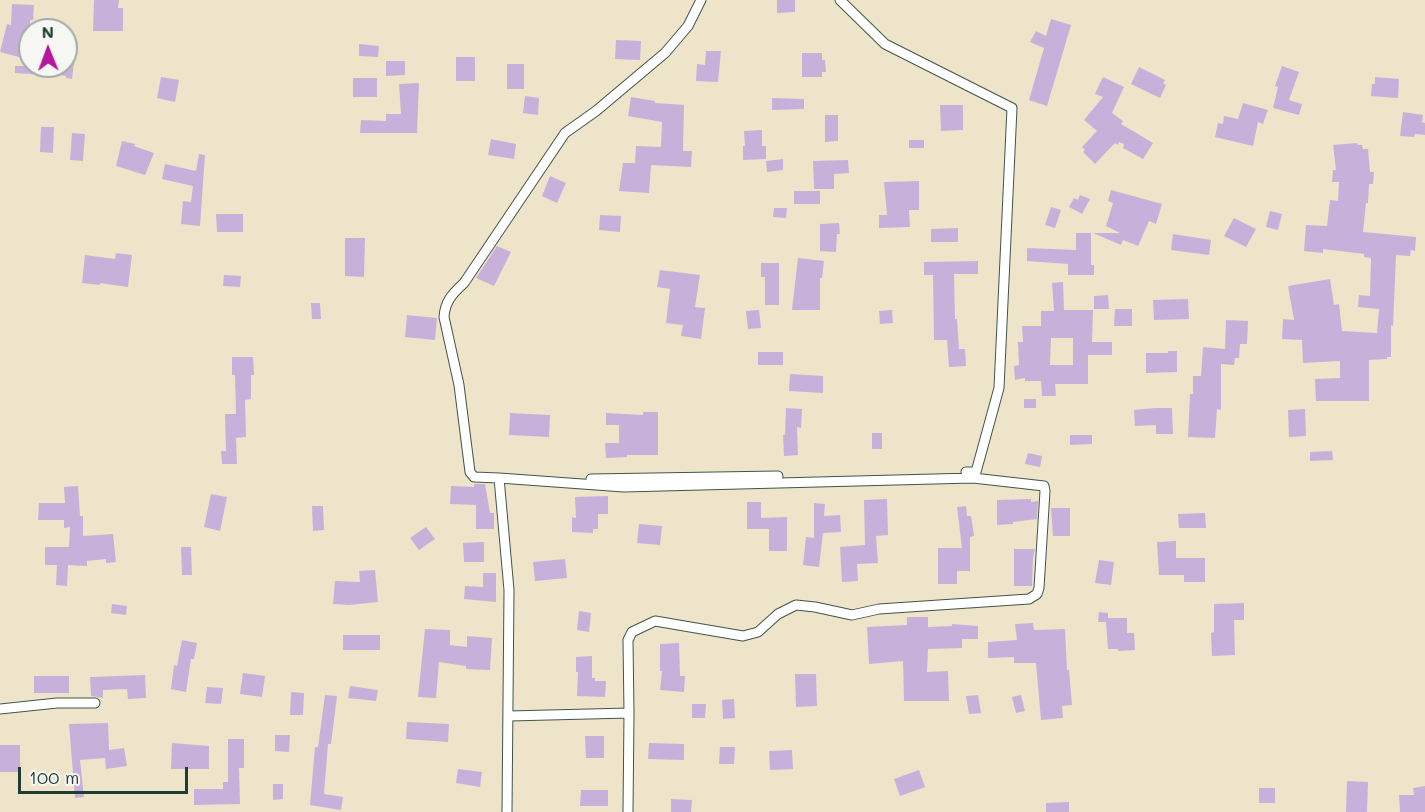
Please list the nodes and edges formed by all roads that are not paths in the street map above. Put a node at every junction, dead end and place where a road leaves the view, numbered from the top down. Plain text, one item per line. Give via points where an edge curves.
1 (700, 0) edge
2 (840, 0) edge
3 (499, 478) junction
4 (95, 703) dead end
5 (0, 709) edge
6 (629, 713) junction
7 (509, 716) junction
8 (507, 812) edge
9 (628, 812) edge

1 - 3 street via 688,26 665,53 565,133 444,307 470,472 474,477
2 - 3 street via 885,44 1012,108 999,388 976,471 659,479
3 - 6 street via 624,487 973,478 1044,486 1040,588 1029,599 879,609 852,615 796,605 778,614 758,632 743,636 656,621 632,632 628,640
3 - 7 street via 509,590
4 - 5 street
6 - 7 street
6 - 9 street
7 - 8 street

